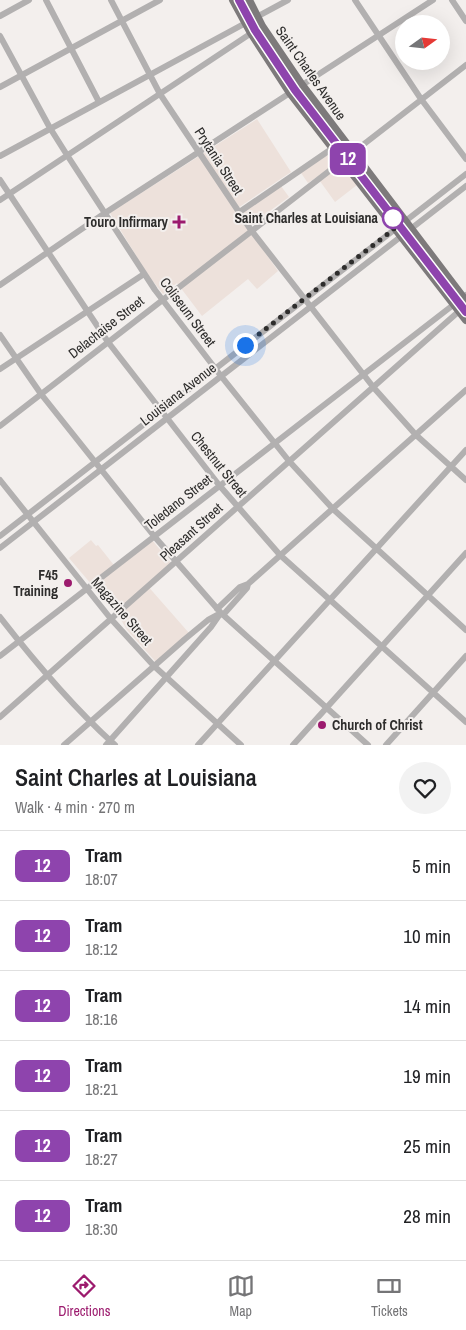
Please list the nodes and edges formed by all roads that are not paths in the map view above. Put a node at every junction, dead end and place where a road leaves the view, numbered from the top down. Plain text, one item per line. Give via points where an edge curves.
1 (29, 0) edge
2 (46, 0) edge
3 (111, 0) edge
4 (160, 0) edge
5 (233, 0) edge
6 (249, 0) edge
7 (288, 0) edge
8 (356, 0) edge
9 (433, 0) edge
10 (452, 0) edge
11 (0, 16) edge
12 (257, 17) junction
13 (121, 21) junction
14 (466, 21) edge
15 (245, 22) junction
16 (262, 26) junction
17 (251, 33) junction
18 (0, 36) edge
19 (379, 36) junction
20 (70, 48) junction
21 (466, 65) edge
22 (149, 74) junction
23 (21, 75) junction
24 (302, 85) junction
25 (0, 87) edge
26 (290, 93) junction
27 (160, 94) junction
28 (421, 99) junction
29 (99, 102) junction
30 (50, 128) junction
31 (344, 141) junction
32 (333, 149) junction
33 (352, 152) junction
34 (198, 153) junction
35 (67, 155) junction
36 (0, 156) edge
37 (466, 159) edge
38 (341, 160) junction
39 (466, 174) edge
40 (0, 180) edge
41 (454, 184) junction
42 (466, 186) edge
43 (460, 191) junction
44 (9, 194) junction
45 (0, 200) edge
46 (105, 213) junction
47 (238, 213) junction
48 (405, 221) junction
49 (394, 229) junction
50 (411, 229) junction
51 (251, 230) junction
52 (400, 237) junction
53 (48, 252) junction
54 (354, 260) junction
55 (360, 268) junction
56 (144, 274) junction
57 (0, 285) edge
58 (162, 299) junction
59 (304, 299) junction
60 (465, 300) edge
61 (310, 307) junction
62 (456, 308) junction
63 (88, 311) junction
64 (466, 320) edge
65 (0, 335) edge
66 (108, 342) junction
67 (16, 359) junction
68 (215, 368) junction
69 (0, 369) edge
70 (362, 374) junction
71 (221, 376) junction
72 (374, 388) junction
73 (466, 390) edge
74 (41, 394) junction
75 (161, 410) junction
76 (167, 418) junction
77 (0, 426) edge
78 (416, 435) junction
79 (274, 442) junction
80 (466, 450) edge
81 (289, 461) junction
82 (95, 462) junction
83 (451, 466) junction
84 (101, 469) junction
85 (0, 480) edge
86 (466, 480) edge
87 (219, 485) junction
88 (238, 507) junction
89 (333, 509) junction
90 (27, 514) junction
91 (33, 523) junction
92 (0, 536) edge
93 (154, 536) junction
94 (0, 548) edge
95 (377, 549) junction
96 (466, 553) edge
97 (280, 555) junction
98 (176, 562) junction
99 (86, 590) junction
100 (428, 596) junction
101 (331, 600) junction
102 (220, 612) junction
103 (0, 617) edge
104 (111, 619) junction
105 (466, 630) edge
106 (19, 641) junction
107 (382, 646) junction
108 (0, 656) edge
109 (466, 656) edge
110 (274, 661) junction
111 (154, 666) junction
112 (48, 674) junction
113 (166, 677) junction
114 (434, 692) junction
115 (327, 708) junction
116 (0, 717) edge
117 (90, 722) junction
118 (466, 722) edge
119 (218, 723) junction
120 (111, 744) edge
121 (64, 745) edge
122 (198, 745) edge
123 (241, 745) edge
124 (293, 745) edge
125 (368, 745) edge
126 (386, 745) edge

1 - 11 street
2 - 20 street
3 - 13 street, Prytania Street
4 - 13 street
5 - 15 main road, Saint Charles Avenue
6 - 12 main road, Saint Charles Avenue
7 - 12 street
8 - 19 street
9 - 19 street
10 - 14 street
12 - 15 street
12 - 16 main road, Saint Charles Avenue
13 - 20 street
13 - 22 street, Prytania Street
15 - 17 main road, Saint Charles Avenue
15 - 22 street
16 - 17 street
16 - 24 main road, Saint Charles Avenue
17 - 26 main road, Saint Charles Avenue
17 - 27 street
18 - 23 street, Coliseum Street
19 - 24 street
19 - 28 street
20 - 23 street
20 - 29 street
21 - 28 street, Delachaise Street
22 - 27 street, Prytania Street
22 - 29 street
23 - 25 street
23 - 30 street, Coliseum Street
24 - 26 street
24 - 31 main road, Saint Charles Avenue
26 - 32 main road, Saint Charles Avenue
26 - 34 street
27 - 34 street, Prytania Street
27 - 35 street
28 - 33 street, Delachaise Street
28 - 37 street
29 - 30 street
30 - 35 street, Coliseum Street
30 - 36 street
31 - 32 street
31 - 33 main road, Saint Charles Avenue
32 - 38 main road, Saint Charles Avenue
32 - 47 street
33 - 38 street, Delachaise Street
33 - 48 main road, Saint Charles Avenue
34 - 46 street
34 - 47 street, Prytania Street
35 - 44 street
35 - 46 street, Coliseum Street
38 - 49 main road, Saint Charles Avenue
38 - 51 street, Delachaise Street
39 - 41 street, Louisiana Avenue
40 - 44 street, Chestnut Street
41 - 43 street
41 - 48 street, Louisiana Avenue
42 - 43 street, Louisiana Avenue
43 - 50 street, Louisiana Avenue
44 - 45 street
44 - 53 street, Chestnut Street
46 - 53 street
46 - 56 street, Coliseum Street
47 - 51 street, Prytania Street
48 - 49 street, Louisiana Avenue
48 - 50 main road, Saint Charles Avenue
49 - 52 main road, Saint Charles Avenue
49 - 54 street, Louisiana Avenue
50 - 52 street, Louisiana Avenue
50 - 60 main road, Saint Charles Avenue
51 - 58 street, Delachaise Street
51 - 59 street, Prytania Street
52 - 55 street, Louisiana Avenue
52 - 62 main road, Saint Charles Avenue
53 - 57 street
53 - 63 street, Chestnut Street
54 - 55 street
54 - 59 street, Louisiana Avenue
55 - 61 street, Louisiana Avenue
56 - 58 street, Coliseum Street
56 - 63 street
58 - 66 street, Delachaise Street
58 - 68 street, Coliseum Street
59 - 61 street, Prytania Street
59 - 68 street, Louisiana Avenue
60 - 62 street, Toledano Street
61 - 70 street, Prytania Street
61 - 71 street, Louisiana Avenue
62 - 64 main road, Saint Charles Avenue
62 - 70 street, Toledano Street
62 - 72 street, Pleasant Street
63 - 66 street, Chestnut Street
63 - 67 street
65 - 67 street
66 - 74 street, Delachaise Street
66 - 75 street, Chestnut Street
67 - 69 street
67 - 74 street
68 - 71 street, Coliseum Street
68 - 75 street, Louisiana Avenue
70 - 72 street, Prytania Street
70 - 79 street, Toledano Street
71 - 76 street, Louisiana Avenue
71 - 79 street, Coliseum Street
72 - 78 street, Prytania Street
72 - 81 street, Pleasant Street
73 - 78 street
74 - 77 street, Delachaise Street
74 - 82 street
75 - 76 street, Chestnut Street
75 - 82 street, Louisiana Avenue
76 - 84 street, Louisiana Avenue
76 - 87 street, Chestnut Street
78 - 83 street, Prytania Street
78 - 89 street
79 - 81 street, Coliseum Street
79 - 87 street, Toledano Street
80 - 83 street
81 - 88 street, Pleasant Street
81 - 89 street, Coliseum Street
82 - 84 street
82 - 90 street, Louisiana Avenue
83 - 86 street, Prytania Street
83 - 95 street
84 - 91 street, Louisiana Avenue
84 - 93 street
85 - 90 street, Magazine Street
87 - 88 street, Chestnut Street
87 - 93 street, Toledano Street
88 - 97 street, Chestnut Street
88 - 98 street, Pleasant Street
89 - 95 street, Coliseum Street
89 - 97 street
90 - 91 street, Magazine Street
90 - 92 street, Louisiana Avenue
91 - 94 street, Louisiana Avenue
91 - 99 street, Magazine Street
93 - 98 street
93 - 99 street, Toledano Street
95 - 100 street, Coliseum Street
95 - 101 street
96 - 100 street
97 - 101 street, Chestnut Street
97 - 102 street
98 - 102 street
98 - 104 street, Pleasant Street
99 - 104 street, Magazine Street
99 - 106 street, Toledano Street
100 - 105 street, Coliseum Street
100 - 107 street
101 - 107 street, Chestnut Street
101 - 110 street
102 - 110 street
102 - 111 street
102 - 113 street via 212,627
103 - 106 street
104 - 111 street, Magazine Street
104 - 112 street, Pleasant Street
106 - 108 street, Toledano Street
106 - 112 street
107 - 114 street, Chestnut Street
107 - 115 street
109 - 114 street
110 - 115 street
110 - 119 street
111 - 113 street, Magazine Street
111 - 117 street
112 - 116 street, Pleasant Street
112 - 117 street
113 - 119 street, Magazine Street
113 - 120 street
114 - 118 street, Chestnut Street
114 - 126 street
115 - 124 street
115 - 125 street
117 - 120 street
117 - 121 street
119 - 122 street
119 - 123 street, Magazine Street

